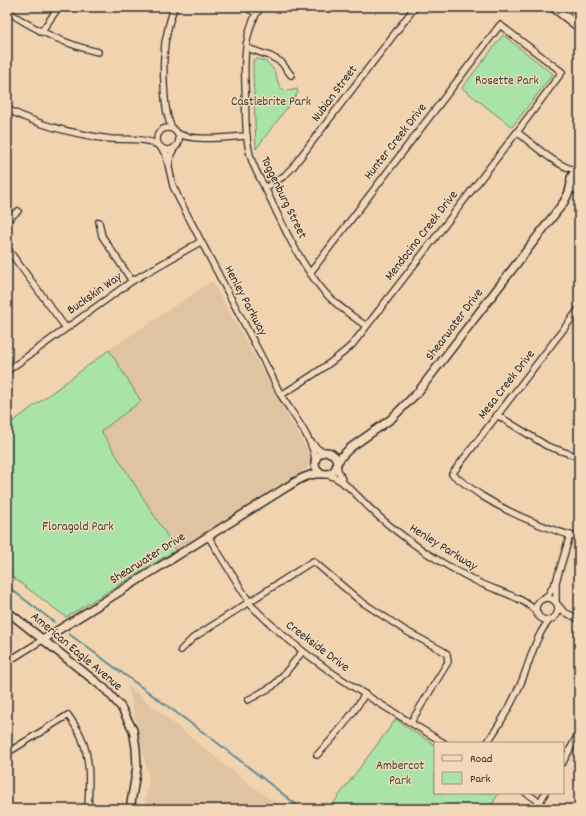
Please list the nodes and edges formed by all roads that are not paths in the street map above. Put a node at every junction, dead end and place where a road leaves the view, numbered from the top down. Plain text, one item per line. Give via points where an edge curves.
1 (59, 7) edge
2 (174, 7) edge
3 (245, 7) edge
4 (261, 7) edge
5 (415, 7) edge
6 (553, 7) edge
7 (568, 7) edge
8 (7, 11) edge
9 (256, 13) junction
10 (579, 15) edge
11 (500, 25) joint
12 (579, 27) edge
13 (41, 32) junction
14 (247, 48) junction
15 (98, 52) dead end
16 (291, 75) dead end
17 (7, 109) edge
18 (166, 113) junction
19 (175, 131) junction
20 (517, 132) junction
21 (159, 133) junction
22 (247, 136) junction
23 (195, 138) junction
24 (139, 140) junction
25 (177, 146) junction
26 (160, 147) junction
27 (560, 165) junction
28 (169, 168) junction
29 (578, 170) edge
30 (571, 182) junction
31 (265, 188) junction
32 (579, 192) edge
33 (564, 202) junction
34 (18, 211) dead end
35 (7, 220) edge
36 (99, 222) dead end
37 (200, 242) junction
38 (7, 248) edge
39 (310, 273) junction
40 (132, 280) junction
41 (579, 309) edge
42 (366, 326) junction
43 (66, 328) junction
44 (7, 372) edge
45 (281, 395) junction
46 (497, 415) junction
47 (309, 441) junction
48 (350, 448) junction
49 (327, 452) junction
50 (579, 457) edge
51 (315, 463) junction
52 (337, 464) junction
53 (324, 474) junction
54 (303, 478) junction
55 (344, 484) junction
56 (570, 535) junction
57 (208, 536) junction
58 (579, 538) edge
59 (556, 582) junction
60 (520, 600) junction
61 (542, 600) junction
62 (248, 602) junction
63 (556, 604) junction
64 (7, 611) edge
65 (538, 615) junction
66 (553, 618) junction
67 (576, 618) edge
68 (538, 637) junction
69 (44, 639) junction
70 (181, 650) dead end
71 (302, 652) junction
72 (7, 662) edge
73 (365, 694) junction
74 (248, 700) dead end
75 (410, 722) junction
76 (579, 733) edge
77 (442, 742) edge
78 (488, 742) edge
79 (7, 753) edge
80 (317, 755) dead end
81 (564, 760) edge
82 (528, 794) edge
83 (544, 794) edge
84 (540, 802) junction
85 (88, 809) edge
86 (130, 809) edge
87 (536, 809) edge

1 - 13 street
2 - 18 street via 168,24 165,48
3 - 9 street
4 - 9 street, Toggenburg Street
5 - 31 street, Nubian Street via 292,168
6 - 12 main road
7 - 10 main road
8 - 13 street
9 - 14 street, Toggenburg Street
11 - 20 street, Mendocino Creek Drive via 562,72
11 - 39 street, Hunter Creek Drive
13 - 15 street via 76,47
14 - 16 street via 281,62
14 - 22 street, Toggenburg Street
17 - 24 street via 73,133 108,139
18 - 19 street
18 - 21 street
19 - 21 street via 168,128
19 - 23 street via 183,136
19 - 25 street via 179,138
20 - 27 street
20 - 42 street, Mendocino Creek Drive
21 - 24 street via 153,138
21 - 26 street via 156,140
22 - 23 street
22 - 31 street, Toggenburg Street via 251,161
23 - 25 street via 181,142
24 - 26 street
25 - 26 street via 167,150
25 - 28 street via 171,154
26 - 28 street, Henley Parkway via 165,153
27 - 29 street
27 - 30 street
28 - 37 street, Henley Parkway via 176,192
29 - 30 street, Shearwater Drive via 572,174
30 - 32 street
30 - 33 street, Shearwater Drive via 570,192
31 - 39 street, Toggenburg Street
32 - 33 street, Shearwater Drive
33 - 48 street, Shearwater Drive via 418,392 391,419
34 - 35 street
36 - 40 street via 102,236
37 - 40 street, Buckskin Way
37 - 45 street, Henley Parkway
38 - 43 street
39 - 42 street, Toggenburg Street via 331,299
40 - 43 street, Buckskin Way
41 - 46 street, Mesa Creek Drive
42 - 45 street, Mendocino Creek Drive via 352,345 337,359
43 - 44 street, Buckskin Way
45 - 47 street, Henley Parkway
46 - 50 street via 547,446
46 - 56 street, Mesa Creek Drive via 452,474 510,511 540,526
47 - 49 street, Henley Parkway via 319,450
47 - 51 street, Henley Parkway
48 - 49 street, Shearwater Drive
48 - 52 street, Shearwater Drive
49 - 51 street via 319,455
49 - 52 street via 336,457
51 - 53 street via 317,469
51 - 54 street, Shearwater Drive
52 - 53 street via 333,472
52 - 55 street, Henley Parkway
53 - 54 street, Shearwater Drive
53 - 55 street, Henley Parkway
54 - 57 street, Shearwater Drive
55 - 60 street, Henley Parkway via 386,523 430,555 469,578
56 - 58 street
56 - 59 street
57 - 62 street, Creekside Drive
57 - 69 street, Shearwater Drive
59 - 61 street
59 - 63 street
60 - 61 street, Henley Parkway
60 - 65 street, Henley Parkway
61 - 63 street via 550,599
61 - 65 street via 537,606
62 - 70 street via 193,638
62 - 71 street, Creekside Drive
62 - 75 street via 314,561 359,600 406,631 443,651 448,656 448,662
63 - 66 street via 558,612
63 - 67 street
64 - 69 street, American Eagle Avenue
65 - 66 street via 544,620
65 - 68 street
66 - 67 street
66 - 68 street
68 - 78 street via 521,684
69 - 72 street, Shearwater Drive
69 - 86 street, American Eagle Avenue via 105,689 125,714 135,739 137,757
71 - 73 street, Creekside Drive
71 - 74 street via 273,686
73 - 75 street, Creekside Drive
73 - 80 street via 350,718
75 - 77 street, Creekside Drive
76 - 81 street
79 - 85 street via 68,714 80,734 87,756
82 - 84 street
83 - 84 street
84 - 87 street

